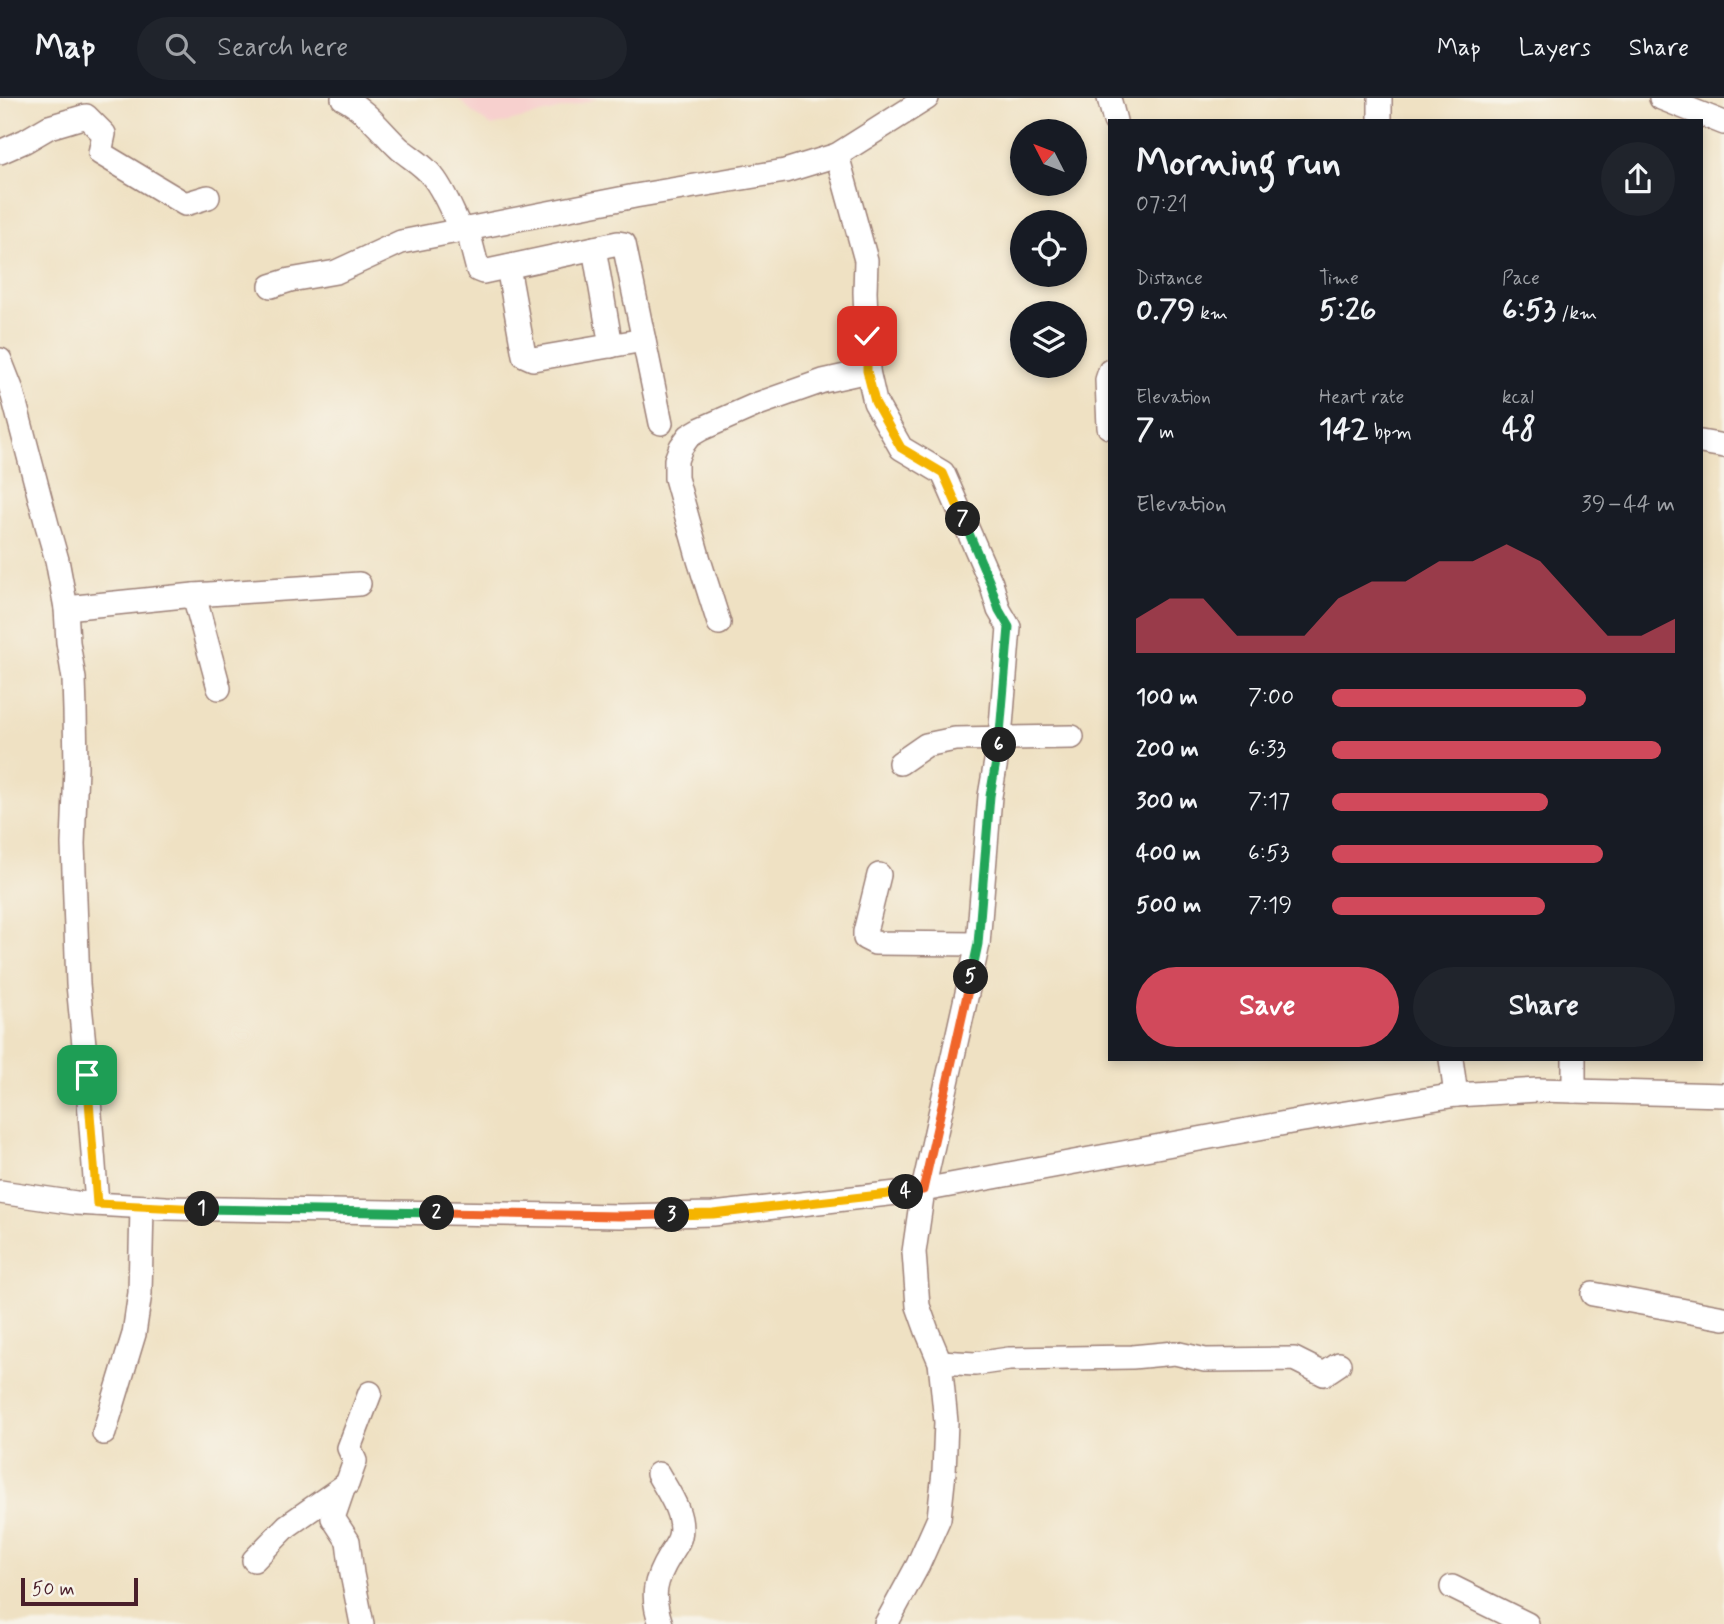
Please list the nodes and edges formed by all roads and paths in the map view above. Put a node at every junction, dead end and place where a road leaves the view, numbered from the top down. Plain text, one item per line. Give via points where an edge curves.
1 (343, 98) edge
2 (928, 98) edge
3 (1109, 98) edge
4 (1380, 98) edge
5 (1661, 98) edge
6 (1114, 119) edge
7 (1380, 119) edge
8 (1724, 123) edge
9 (0, 152) edge
10 (837, 155) junction
11 (208, 197) dead end
12 (467, 234) junction
13 (594, 248) junction
14 (508, 267) junction
15 (271, 286) dead end
16 (644, 340) junction
17 (611, 346) junction
18 (0, 360) edge
19 (867, 371) junction
20 (1108, 377) edge
21 (1108, 396) edge
22 (661, 424) dead end
23 (1703, 442) edge
24 (1724, 446) edge
25 (359, 584) dead end
26 (194, 595) junction
27 (66, 608) junction
28 (719, 623) dead end
29 (219, 688) dead end
30 (1072, 737) dead end
31 (1000, 738) junction
32 (900, 763) dead end
33 (879, 875) dead end
34 (978, 944) junction
35 (1451, 1061) edge
36 (1574, 1061) edge
37 (1574, 1091) junction
38 (1455, 1095) junction
39 (1724, 1095) edge
40 (923, 1190) junction
41 (0, 1192) edge
42 (97, 1204) junction
43 (142, 1207) junction
44 (1593, 1294) dead end
45 (1724, 1318) edge
46 (940, 1362) junction
47 (1339, 1364) dead end
48 (370, 1393) dead end
49 (104, 1433) dead end
50 (658, 1474) dead end
51 (344, 1486) junction
52 (254, 1560) dead end
53 (1452, 1587) dead end
54 (362, 1624) edge
55 (661, 1624) edge
56 (886, 1624) edge
57 (1527, 1624) edge

1 - 12 street via 432,175
2 - 10 street
3 - 6 street
4 - 7 street
5 - 8 street
9 - 11 street via 49,127 86,116 104,134 100,153 185,204
10 - 12 street via 785,171 635,196
10 - 19 street via 866,260
12 - 14 street via 478,270
12 - 15 street via 401,242 336,272
13 - 14 street
13 - 16 street via 624,244
13 - 17 street
14 - 17 street via 524,355 533,359
16 - 17 street
16 - 22 street
18 - 27 street via 57,560
19 - 28 street via 758,404 701,429 681,447 676,478
19 - 31 street via 875,402 901,448 943,473 1009,627
20 - 21 street
23 - 24 street
25 - 26 street
26 - 27 street
26 - 29 street
27 - 42 street via 75,710 78,984
30 - 31 street
31 - 32 street via 926,744
31 - 34 street via 990,796
33 - 34 street via 864,932 869,941
34 - 40 street
35 - 38 street
36 - 37 street
37 - 38 street
37 - 39 street
38 - 40 street
40 - 43 street via 713,1214
40 - 46 street via 914,1252 918,1306
41 - 42 street
42 - 43 street
43 - 49 street via 134,1334
44 - 45 street
46 - 47 street via 1175,1353 1205,1360 1294,1359 1324,1374
46 - 56 street via 946,1422 939,1518
48 - 51 street via 349,1448 355,1461
50 - 55 street via 680,1521 680,1537 656,1586 655,1606
51 - 52 street via 287,1526
51 - 54 street via 333,1518 348,1541
53 - 57 street

